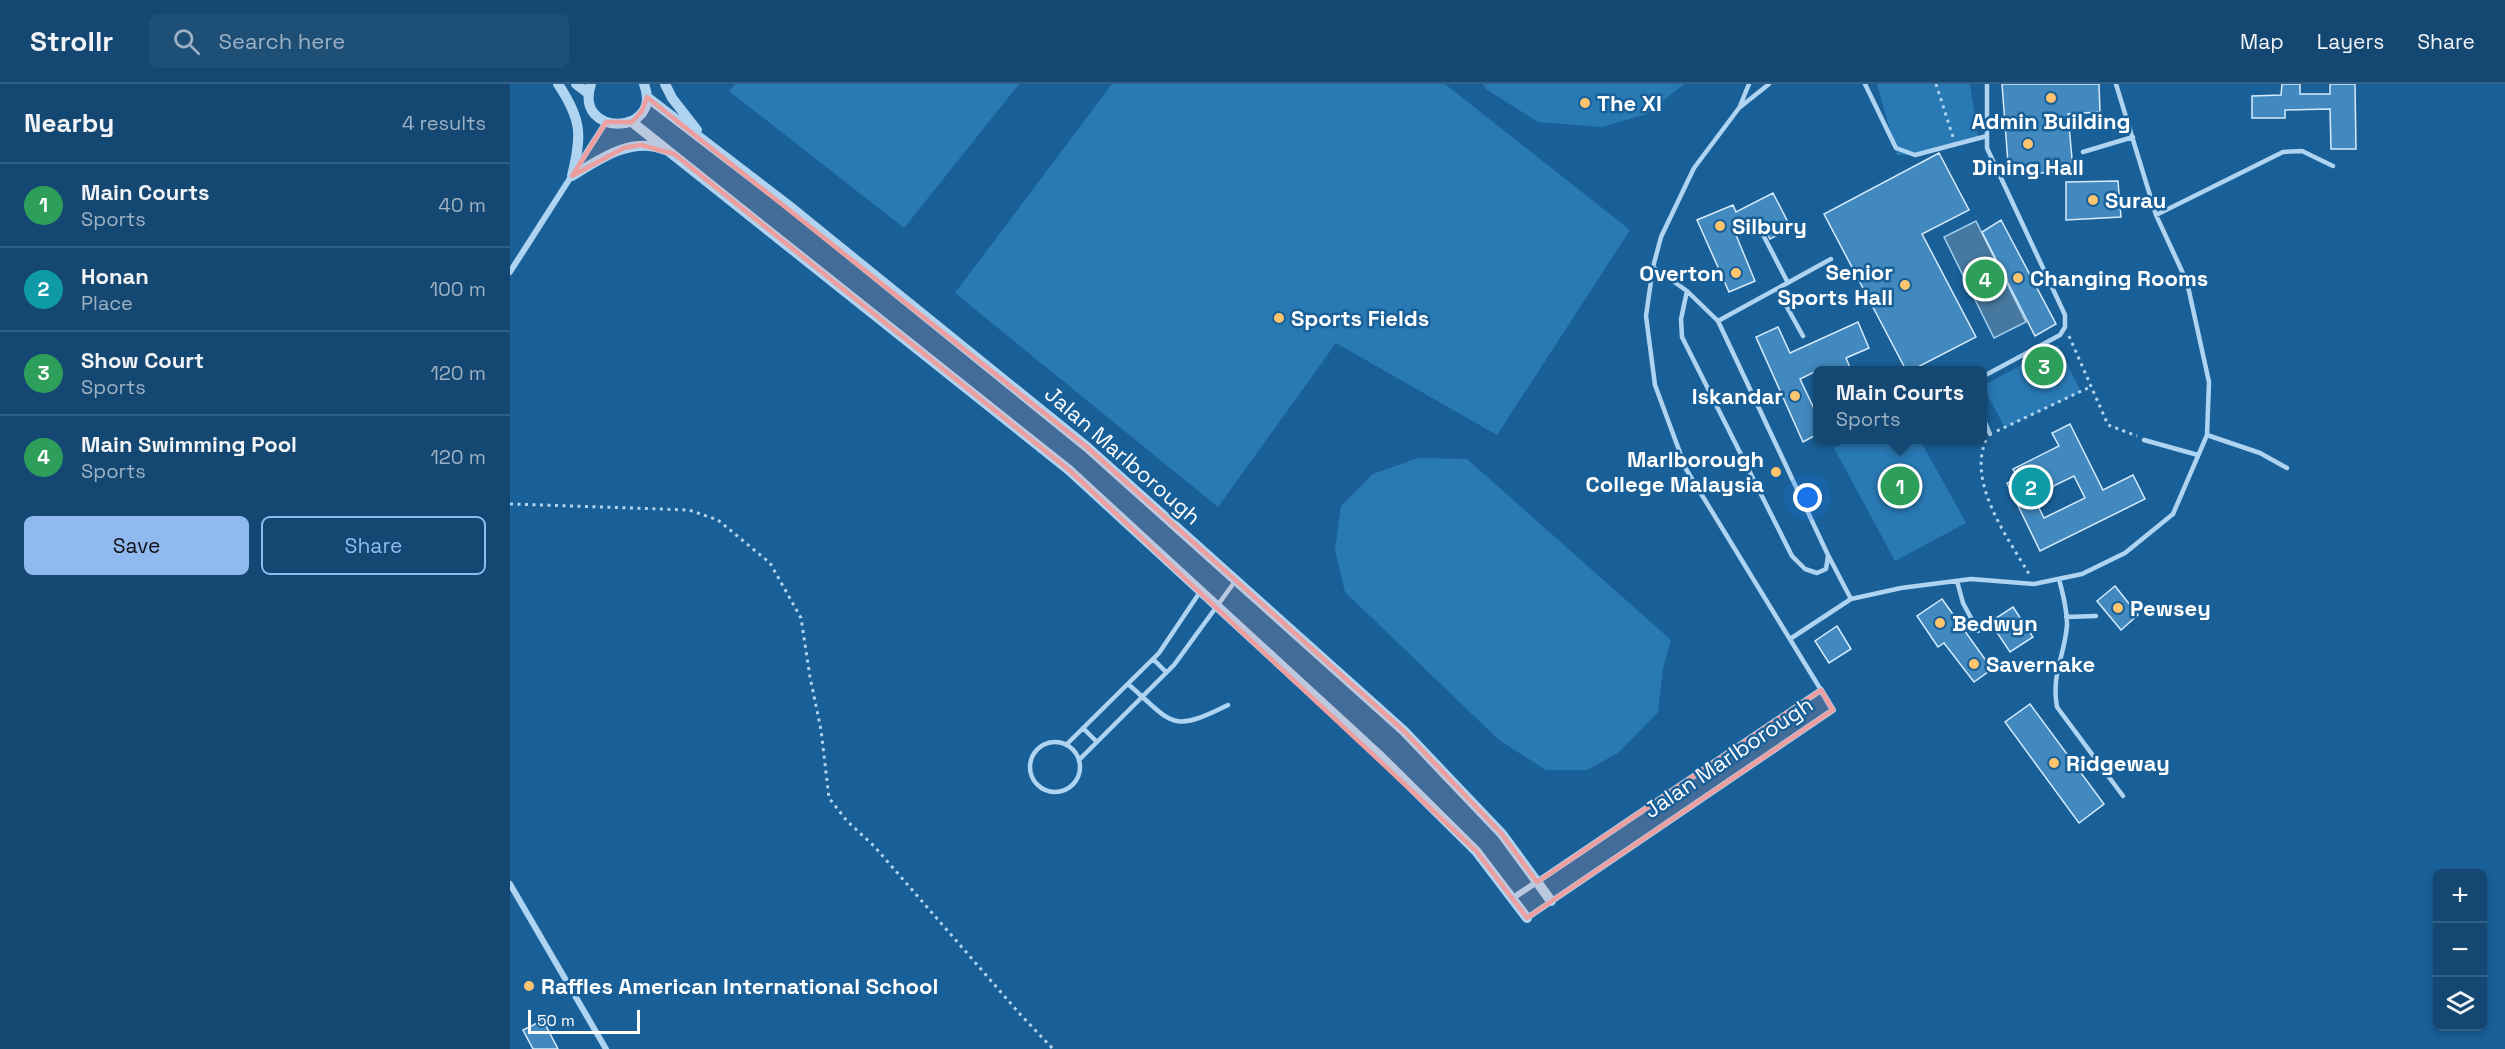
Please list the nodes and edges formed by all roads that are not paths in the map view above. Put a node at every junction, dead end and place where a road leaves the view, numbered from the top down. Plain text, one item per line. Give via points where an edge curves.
1 (558, 84) edge
2 (576, 84) edge
3 (644, 84) edge
4 (665, 84) edge
5 (1749, 84) edge
6 (1769, 84) edge
7 (1865, 84) edge
8 (1987, 84) edge
9 (2116, 84) edge
10 (590, 89) edge
11 (647, 97) junction
12 (1739, 108) junction
13 (606, 122) junction
14 (632, 122) junction
15 (1987, 136) junction
16 (2133, 136) junction
17 (706, 142) junction
18 (2083, 152) dead end
19 (674, 154) junction
20 (2332, 166) dead end
21 (572, 176) junction
22 (2156, 215) junction
23 (1757, 223) dead end
24 (1832, 259) dead end
25 (1653, 267) junction
26 (510, 272) edge
27 (1788, 283) junction
28 (1777, 289) junction
29 (1687, 291) junction
30 (1718, 321) junction
31 (1803, 336) dead end
32 (1987, 375) edge
33 (1987, 426) edge
34 (1990, 434) road end
35 (2207, 435) junction
36 (2144, 440) road end
37 (2198, 455) junction
38 (2287, 468) dead end
39 (1828, 555) junction
40 (2059, 579) junction
41 (1236, 580) junction
42 (1957, 581) junction
43 (1201, 591) junction
44 (1851, 599) junction
45 (1217, 606) junction
46 (2096, 616) dead end
47 (2066, 617) junction
48 (1978, 631) dead end
49 (1790, 639) junction
50 (1154, 659) junction
51 (1166, 672) junction
52 (1128, 684) junction
53 (1821, 690) junction
54 (1143, 696) junction
55 (1228, 705) dead end
56 (1083, 728) junction
57 (1097, 742) junction
58 (1066, 745) junction
59 (1079, 760) junction
60 (2123, 796) dead end
61 (1537, 882) junction
62 (510, 884) edge
63 (1514, 898) junction
64 (1551, 901) junction
65 (1527, 918) joint
66 (606, 1049) edge

1 - 21 street via 579,124
2 - 10 street
3 - 11 street
4 - 17 street
5 - 12 lane
6 - 12 lane
7 - 15 lane via 1896,148 1915,155
8 - 15 lane
9 - 16 lane
10 - 13 street via 592,108
11 - 14 street
11 - 17 street, Jalan Marlborough
12 - 25 lane via 1694,168 1661,237
13 - 14 street
13 - 21 street
14 - 19 street, Jalan Marlborough
15 - 32 lane via 1987,148 2065,315 2060,335
16 - 18 lane
16 - 22 lane
17 - 41 street, Jalan Marlborough via 1088,447
19 - 21 street via 658,147 624,148
19 - 43 street, Jalan Marlborough via 1069,470
20 - 22 lane via 2302,150 2283,152
21 - 26 street
22 - 35 lane via 2187,282 2209,382
23 - 27 lane
24 - 27 lane
25 - 29 lane
25 - 49 lane via 1646,316 1660,403 1686,470
27 - 28 lane
28 - 30 lane
28 - 31 lane
29 - 30 lane
29 - 39 lane via 1682,337 1792,556 1805,569 1817,573 1826,569
30 - 39 lane
33 - 34 lane
35 - 37 lane
35 - 38 lane via 2260,453
36 - 37 lane
37 - 40 lane via 2173,514 2125,553 2082,574
39 - 44 lane
40 - 42 lane via 2034,584
40 - 47 lane
41 - 45 lane
41 - 61 street, Jalan Marlborough via 1404,731 1502,834
42 - 44 lane
42 - 48 lane
43 - 45 street, Jalan Marlborough
43 - 50 lane
44 - 49 lane
45 - 51 lane
45 - 63 street, Jalan Marlborough via 1381,757 1476,851
46 - 47 lane
47 - 60 lane via 2054,689 2057,707
49 - 53 lane
50 - 51 lane
50 - 52 lane
51 - 54 lane
52 - 54 lane
52 - 56 lane
53 - 61 street, Jalan Marlborough
53 - 64 street, Jalan Marlborough via 1833,710
54 - 55 lane via 1168,718 1183,723
54 - 57 lane
56 - 57 lane
56 - 58 lane
57 - 59 lane
58 - 59 lane
58 - 59 lane via 1047,744 1034,754 1031,771 1039,786 1053,792 1068,789 1078,777
61 - 63 street, Jalan Marlborough
61 - 64 street, Jalan Marlborough
62 - 66 street
63 - 65 street, Jalan Marlborough
64 - 65 street, Jalan Marlborough

